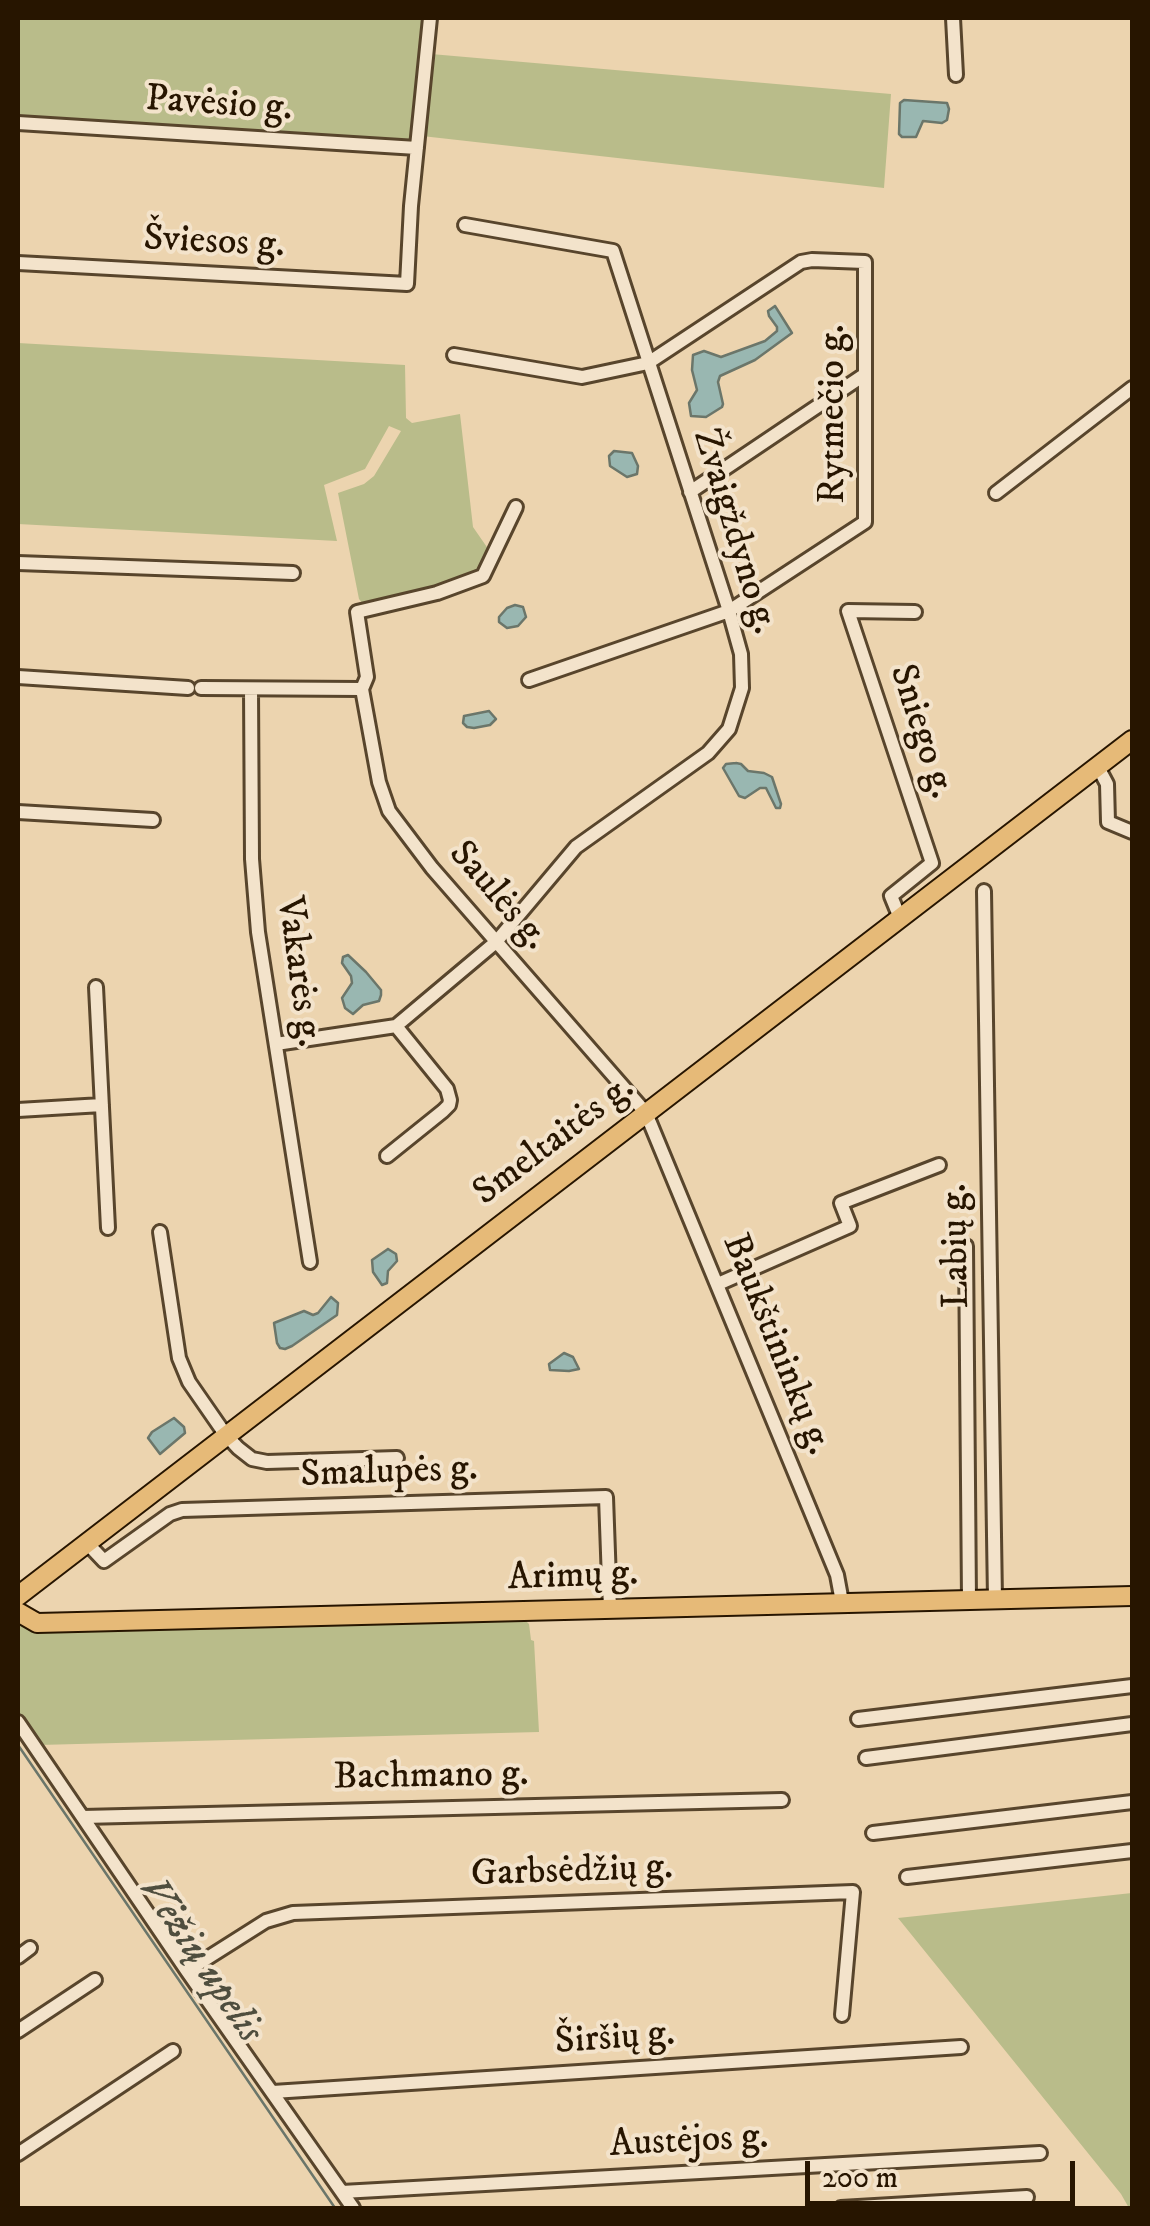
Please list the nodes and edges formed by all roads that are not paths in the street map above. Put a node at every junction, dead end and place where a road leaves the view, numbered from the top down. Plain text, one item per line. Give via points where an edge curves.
1 (430, 18) edge
2 (970, 18) edge
3 (953, 21) edge
4 (956, 76) dead end
5 (18, 123) edge
6 (417, 148) junction
7 (465, 225) dead end
8 (18, 263) edge
9 (454, 355) dead end
10 (648, 363) junction
11 (864, 375) junction
12 (1132, 388) edge
13 (690, 492) junction
14 (996, 493) dead end
15 (516, 506) dead end
16 (18, 563) edge
17 (293, 573) dead end
18 (729, 611) junction
19 (916, 612) dead end
20 (18, 677) edge
21 (530, 680) dead end
22 (251, 688) junction
23 (362, 689) junction
24 (1132, 740) edge
25 (1098, 767) junction
26 (18, 812) edge
27 (153, 820) dead end
28 (1132, 832) edge
29 (984, 892) dead end
30 (900, 918) junction
31 (496, 942) junction
32 (96, 987) dead end
33 (396, 1026) junction
34 (276, 1044) junction
35 (102, 1105) junction
36 (18, 1110) edge
37 (646, 1113) junction
38 (387, 1156) dead end
39 (939, 1165) dead end
40 (108, 1228) dead end
41 (160, 1232) dead end
42 (966, 1246) dead end
43 (310, 1262) dead end
44 (718, 1284) junction
45 (226, 1434) junction
46 (397, 1458) dead end
47 (86, 1542) junction
48 (18, 1596) edge
49 (1132, 1596) edge
50 (968, 1600) junction
51 (995, 1600) junction
52 (842, 1602) junction
53 (610, 1609) junction
54 (18, 1612) edge
55 (1132, 1686) edge
56 (858, 1719) dead end
57 (18, 1722) edge
58 (1132, 1724) edge
59 (866, 1758) dead end
60 (782, 1800) dead end
61 (1132, 1802) edge
62 (83, 1816) junction
63 (872, 1833) dead end
64 (1132, 1851) edge
65 (907, 1876) dead end
66 (187, 1971) junction
67 (95, 1980) dead end
68 (842, 2014) dead end
69 (18, 2031) edge
70 (961, 2047) dead end
71 (173, 2051) dead end
72 (273, 2092) junction
73 (1040, 2152) dead end
74 (18, 2154) edge
75 (342, 2192) junction
76 (1028, 2197) dead end
77 (353, 2208) edge
78 (841, 2208) edge

1 - 6 street
2 - 3 street
3 - 4 street
5 - 6 street, Pavėsio g.
6 - 8 street, Šviesos g. via 407,284
7 - 10 street, Žvaigždyno g. via 612,252
9 - 10 street via 582,377
10 - 11 street, Rytmečio g. via 801,262 865,262
10 - 13 street, Žvaigždyno g.
11 - 13 street
11 - 18 street, Rytmečio g. via 865,522
12 - 14 street
13 - 18 street, Žvaigždyno g.
15 - 23 street, Saulės g. via 483,576 357,612 367,677
16 - 17 street
18 - 21 street
18 - 31 street, Žvaigždyno g. via 742,688 722,739 576,847
19 - 30 street, Sniego g. via 848,610 932,864 891,896
20 - 22 street
22 - 23 street
22 - 34 street, Vakarės g. via 254,878
23 - 31 street, Saulės g. via 375,768 390,811
24 - 25 main road, Smeltaitės g.
25 - 28 street via 1107,784 1108,822
25 - 30 main road, Smeltaitės g.
26 - 27 street
29 - 51 street, Labių g.
30 - 37 main road, Smeltaitės g.
31 - 33 street, Žvaigždyno g.
31 - 37 street, Saulės g.
32 - 35 street
33 - 34 street
33 - 38 street via 450,1100
34 - 43 street, Vakarės g.
35 - 36 street
35 - 40 street
37 - 44 street, Baukštininkų g.
37 - 45 main road, Smeltaitės g.
39 - 44 street via 841,1204 850,1226
41 - 45 street, Smalupės g. via 178,1358
42 - 50 street
44 - 52 street, Baukštininkų g.
45 - 46 street, Smalupės g. via 263,1462
45 - 47 main road, Smeltaitės g.
47 - 48 main road, Smeltaitės g.
47 - 53 street, Smalupės g. via 104,1561 182,1510 606,1497
49 - 51 main road, Arimų g.
50 - 51 main road, Arimų g.
50 - 52 main road, Arimų g.
52 - 53 main road, Arimų g.
53 - 54 main road, Arimų g. via 37,1623
55 - 56 street
57 - 62 street
58 - 59 street
60 - 62 street, Bachmano g.
61 - 63 street
62 - 66 street
64 - 65 street
66 - 68 street, Garbsėdžių g. via 266,1921 293,1913 853,1892
66 - 72 street
67 - 69 street
70 - 72 street, Širšių g.
71 - 74 street
72 - 75 street
73 - 75 street, Austėjos g.
75 - 77 street
76 - 78 street

